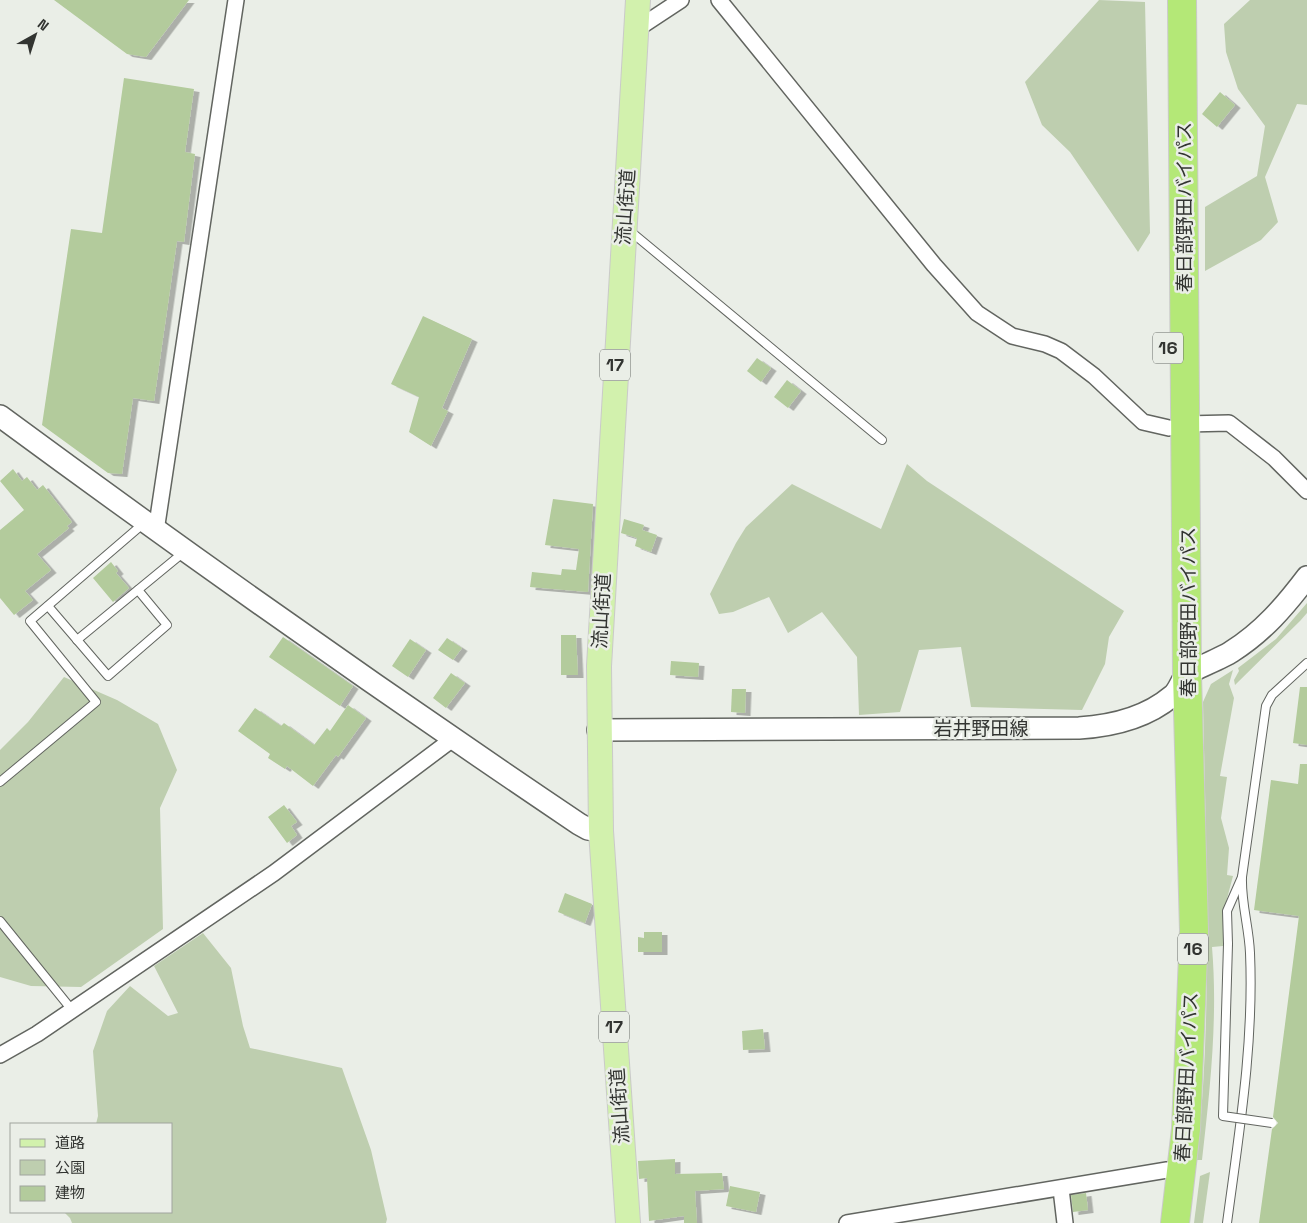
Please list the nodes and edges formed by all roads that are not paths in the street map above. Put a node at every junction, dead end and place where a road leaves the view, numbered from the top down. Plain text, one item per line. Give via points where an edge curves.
1 (236, 0) edge
2 (638, 0) edge
3 (681, 0) edge
4 (719, 0) edge
5 (1164, 0) edge
6 (1182, 0) edge
7 (637, 29) junction
8 (624, 226) junction
9 (0, 416) edge
10 (1177, 426) junction
11 (882, 440) dead end
12 (1307, 491) edge
13 (150, 527) junction
14 (185, 551) junction
15 (1307, 577) edge
16 (138, 590) junction
17 (48, 606) junction
18 (77, 640) junction
19 (1307, 663) edge
20 (1181, 685) junction
21 (598, 730) junction
22 (454, 738) junction
23 (0, 782) edge
24 (601, 831) junction
25 (1242, 877) junction
26 (0, 922) edge
27 (72, 1010) junction
28 (0, 1055) edge
29 (1272, 1123) dead end
30 (1167, 1170) junction
31 (1061, 1189) junction
32 (628, 1223) edge
33 (847, 1223) edge
34 (1065, 1223) edge
35 (1160, 1223) edge
36 (1175, 1223) edge
37 (1227, 1223) edge

1 - 13 street
2 - 7 main road, 流山街道 / 17
3 - 7 street
4 - 10 street via 934,265 977,313 1012,336 1061,351 1094,376 1143,422
5 - 10 highway, 春日部野田バイパス / 16
6 - 10 highway, 春日部野田バイパス / 16
7 - 8 main road, 流山街道 / 17
8 - 11 lane
8 - 21 main road, 流山街道 / 17 via 601,611
9 - 13 main road
10 - 12 street via 1229,423 1274,458
10 - 20 highway, 春日部野田バイパス / 16
13 - 14 main road
13 - 17 lane
14 - 16 lane
14 - 22 main road
15 - 20 main road, 岩井野田線 via 1275,617 1249,640
16 - 18 lane
16 - 18 lane via 167,625 108,676
17 - 18 lane
17 - 23 lane via 30,621 96,702
19 - 25 lane via 1272,695 1266,706
20 - 21 main road, 岩井野田線 via 1142,714 1117,723 1079,728
20 - 30 highway, 春日部野田バイパス / 16 via 1174,1082
20 - 36 highway, 春日部野田バイパス / 16 via 1194,930 1186,1129
21 - 24 main road, 流山街道 / 17
22 - 24 main road via 579,824
22 - 27 street via 274,873
24 - 32 main road, 流山街道 / 17
25 - 29 lane, bridge via 1227,911 1222,1116
25 - 37 lane via 1241,896 1250,952 1249,1062
26 - 27 lane
27 - 28 street
30 - 31 street
30 - 35 highway, 春日部野田バイパス / 16
31 - 33 street
31 - 34 street

